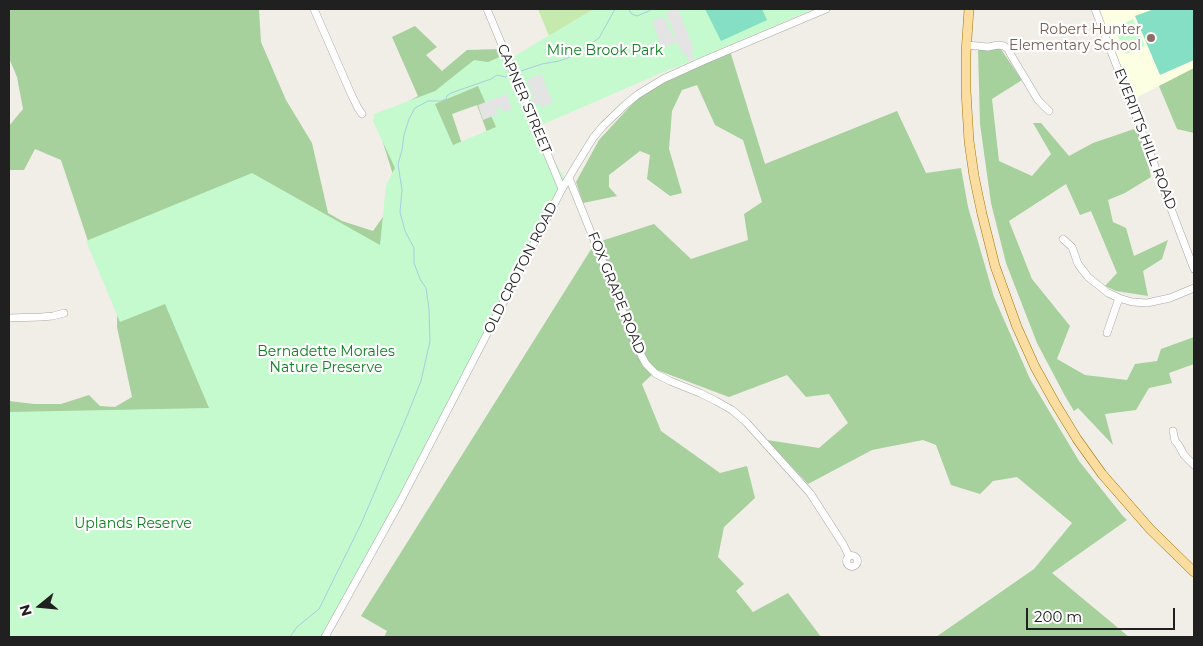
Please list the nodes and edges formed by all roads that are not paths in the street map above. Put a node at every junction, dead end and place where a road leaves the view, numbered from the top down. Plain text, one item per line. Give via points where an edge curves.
1 (314, 9) edge
2 (487, 9) edge
3 (826, 9) edge
4 (969, 9) edge
5 (1095, 9) edge
6 (967, 45) junction
7 (1050, 111) dead end
8 (362, 114) dead end
9 (568, 178) junction
10 (562, 189) junction
11 (1063, 239) dead end
12 (1194, 269) edge
13 (1194, 288) edge
14 (1119, 298) junction
15 (64, 313) dead end
16 (9, 318) edge
17 (1107, 333) dead end
18 (1173, 432) dead end
19 (1194, 465) edge
20 (849, 556) dead end
21 (1194, 572) edge
22 (325, 637) edge

1 - 8 street
2 - 10 street, CAPNER STREET
3 - 9 street, OLD CROTON ROAD via 663,79 637,95 603,126
4 - 6 main road
5 - 12 street, EVERITTS HILL ROAD
6 - 7 street via 998,45 1008,49 1038,100
6 - 21 main road via 967,114 974,176 995,266 1017,327 1055,403 1102,474 1145,524
9 - 10 street, OLD CROTON ROAD
9 - 20 street, FOX GRAPE ROAD via 646,364 656,374 700,392 746,422 810,493
10 - 22 street, OLD CROTON ROAD via 401,500
11 - 14 street via 1072,247 1078,264 1088,277
13 - 14 street via 1147,303
14 - 17 street
15 - 16 street
18 - 19 street via 1175,441

